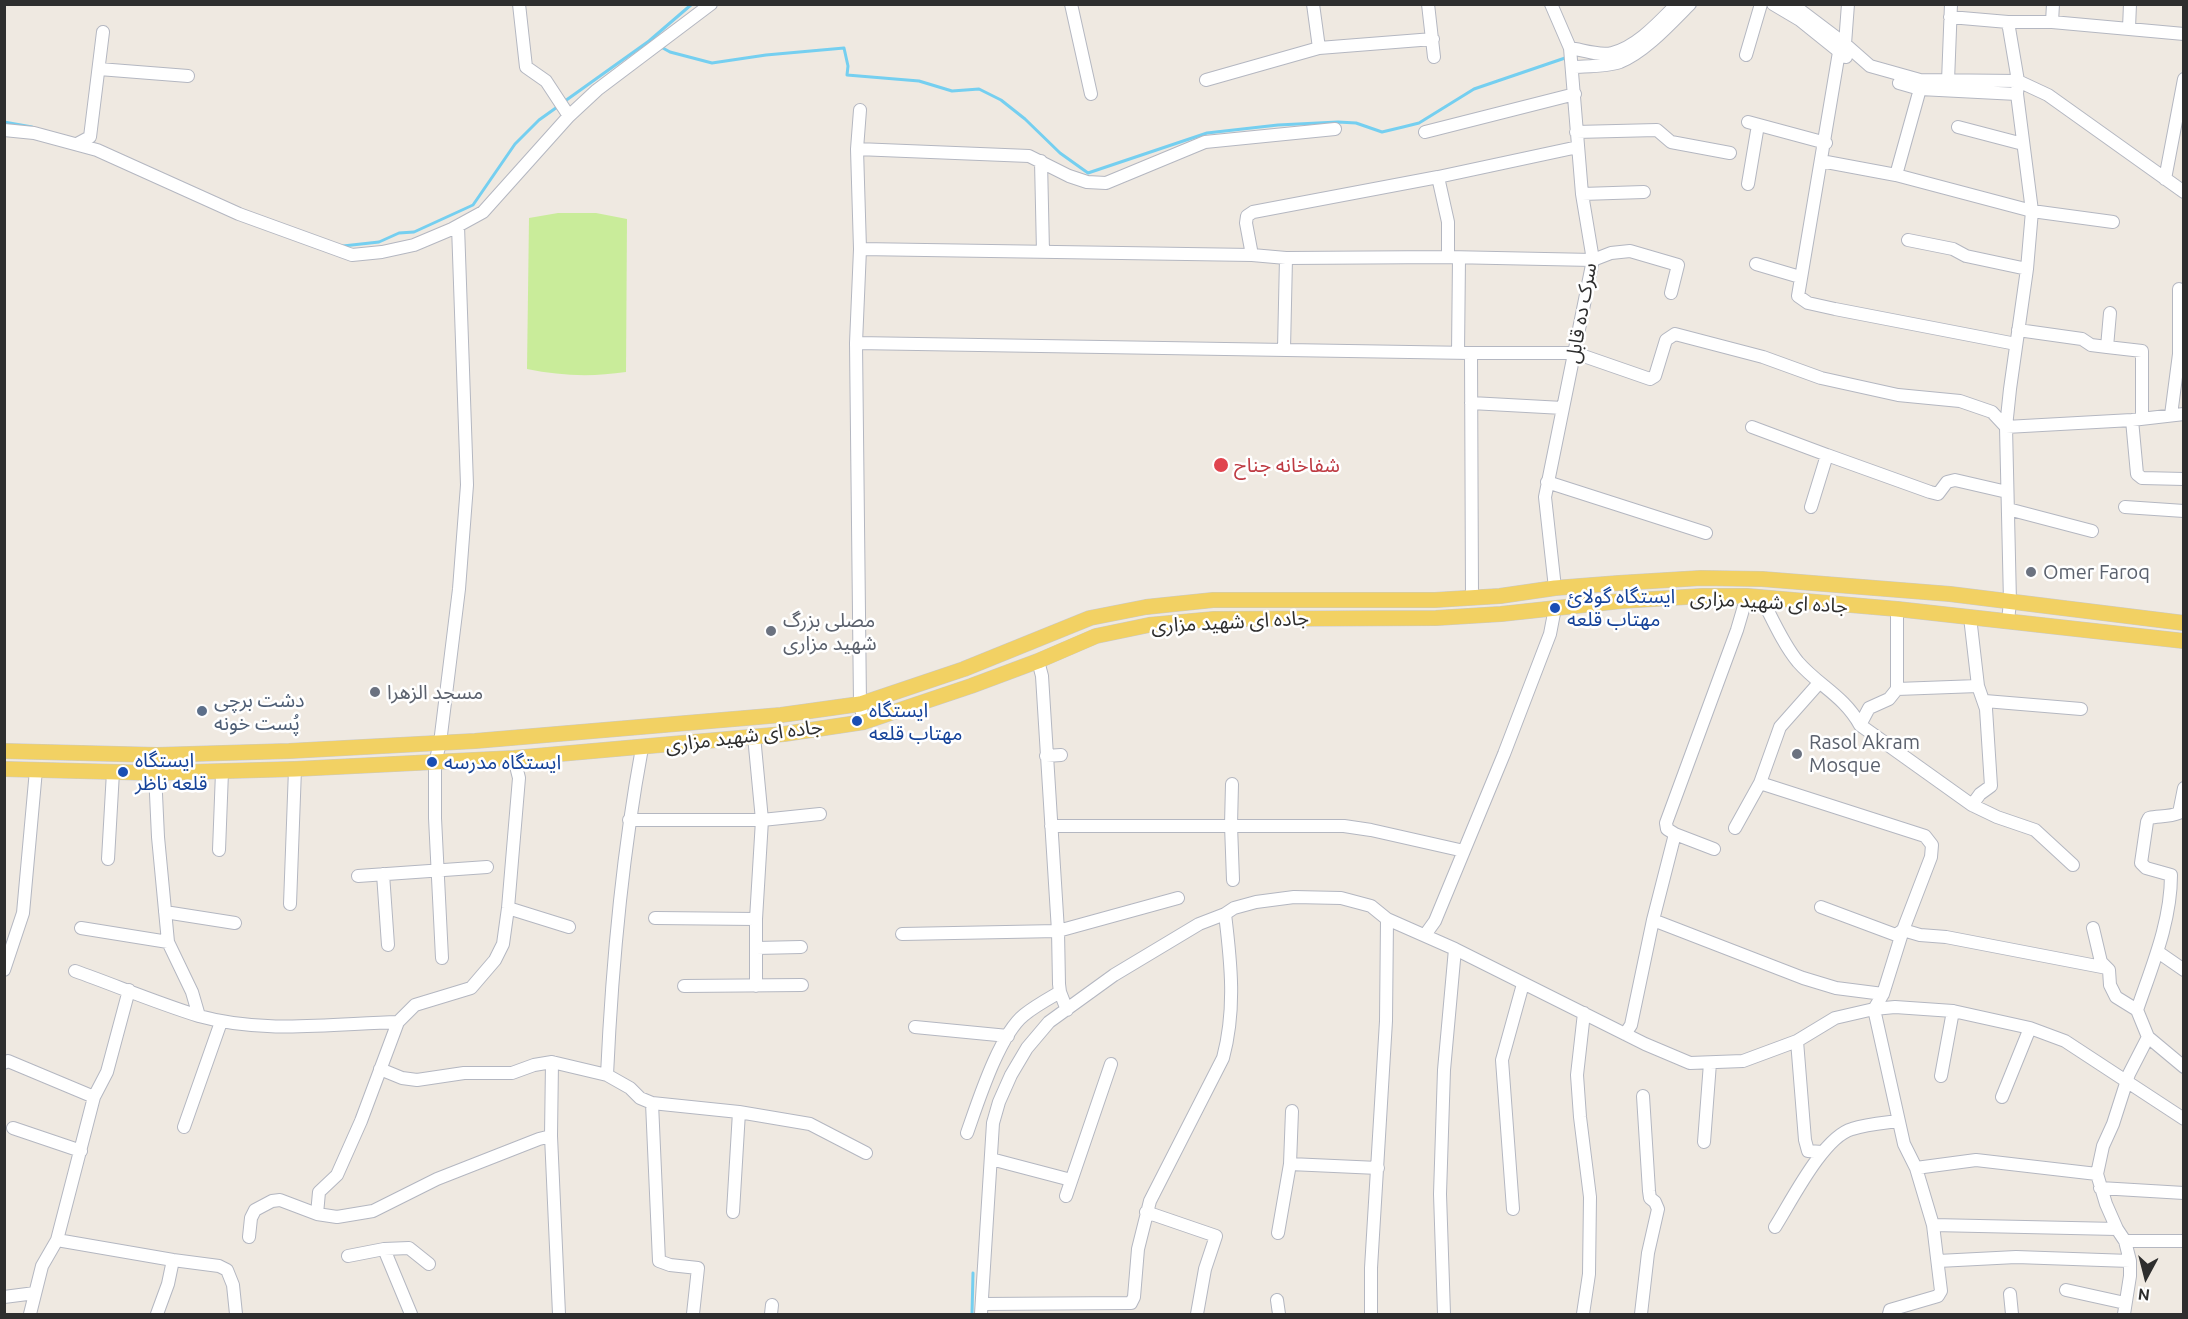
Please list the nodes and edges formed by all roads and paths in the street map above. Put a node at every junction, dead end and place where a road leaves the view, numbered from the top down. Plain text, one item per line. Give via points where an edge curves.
1 (519, 4) edge
2 (1071, 4) edge
3 (1313, 4) edge
4 (1428, 4) edge
5 (1551, 4) edge
6 (1677, 4) edge
7 (1690, 4) edge
8 (1761, 4) edge
9 (1773, 4) edge
10 (1792, 4) edge
11 (1848, 4) edge
12 (2053, 4) edge
13 (2130, 4) edge
14 (707, 5) edge
15 (1665, 9) edge
16 (1950, 11) edge
17 (2008, 22) junction
18 (2052, 22) junction
19 (2129, 28) junction
20 (103, 32) dead end
21 (2184, 34) edge
22 (1433, 39) junction
23 (1319, 48) junction
24 (1569, 48) junction
25 (1842, 48) junction
26 (1746, 55) dead end
27 (1434, 57) dead end
28 (1572, 67) junction
29 (99, 69) junction
30 (188, 76) dead end
31 (2184, 79) edge
32 (1206, 80) dead end
33 (1948, 81) junction
34 (2018, 81) junction
35 (1920, 89) junction
36 (1090, 94) dead end
37 (1575, 94) junction
38 (2016, 94) junction
39 (860, 110) dead end
40 (569, 116) junction
41 (1958, 127) dead end
42 (1335, 129) dead end
43 (4, 130) edge
44 (1425, 132) dead end
45 (1576, 132) junction
46 (1826, 143) junction
47 (77, 144) junction
48 (2023, 144) junction
49 (1578, 147) junction
50 (857, 150) junction
51 (1730, 153) dead end
52 (1041, 161) junction
53 (1821, 161) junction
54 (1896, 175) junction
55 (1438, 177) junction
56 (2165, 179) junction
57 (1748, 184) dead end
58 (1644, 192) dead end
59 (2184, 192) edge
60 (1582, 194) junction
61 (2032, 211) junction
62 (2113, 222) dead end
63 (459, 226) junction
64 (1908, 240) dead end
65 (860, 249) junction
66 (1043, 252) junction
67 (1252, 255) junction
68 (1286, 258) junction
69 (1453, 258) junction
70 (1593, 260) junction
71 (1756, 264) dead end
72 (2027, 269) junction
73 (1800, 277) junction
74 (2179, 289) dead end
75 (1671, 294) dead end
76 (2110, 313) dead end
77 (2018, 330) junction
78 (856, 343) junction
79 (2016, 344) junction
80 (2107, 347) junction
81 (1284, 349) junction
82 (1458, 353) junction
83 (1471, 353) junction
84 (1575, 353) junction
85 (1471, 403) junction
86 (1563, 408) junction
87 (2177, 415) edge
88 (2137, 419) junction
89 (1752, 427) dead end
90 (2006, 427) junction
91 (1827, 455) junction
92 (2184, 478) edge
93 (1547, 482) junction
94 (2007, 492) junction
95 (1811, 507) dead end
96 (2125, 507) dead end
97 (2008, 508) junction
98 (2184, 511) edge
99 (2092, 531) dead end
100 (1706, 533) dead end
101 (1555, 588) junction
102 (1754, 597) junction
103 (1472, 598) junction
104 (1338, 601) junction
105 (2010, 602) junction
106 (1555, 608) junction
107 (1898, 609) junction
108 (1970, 617) junction
109 (1339, 618) junction
110 (2008, 621) junction
111 (2184, 623) edge
112 (2184, 641) edge
113 (1038, 661) junction
114 (1819, 683) junction
115 (1978, 686) junction
116 (1897, 690) junction
117 (1984, 701) junction
118 (860, 704) junction
119 (2081, 709) dead end
120 (864, 722) junction
121 (1860, 725) junction
122 (754, 736) junction
123 (440, 743) junction
124 (642, 748) junction
125 (4, 751) edge
126 (1061, 755) dead end
127 (1046, 756) junction
128 (514, 759) junction
129 (435, 763) junction
130 (4, 769) edge
131 (296, 769) junction
132 (36, 770) junction
133 (113, 772) junction
134 (222, 772) junction
135 (156, 773) junction
136 (1760, 783) junction
137 (1232, 784) dead end
138 (2184, 788) edge
139 (1972, 805) junction
140 (820, 814) dead end
141 (629, 820) junction
142 (762, 820) junction
143 (1231, 825) junction
144 (1051, 826) junction
145 (1735, 828) dead end
146 (1675, 834) junction
147 (1714, 849) dead end
148 (219, 850) dead end
149 (1464, 851) junction
150 (108, 860) dead end
151 (2073, 865) dead end
152 (487, 867) dead end
153 (438, 871) junction
154 (383, 874) junction
155 (358, 876) dead end
156 (1233, 880) dead end
157 (1178, 898) dead end
158 (290, 904) dead end
159 (1821, 907) dead end
160 (508, 908) junction
161 (165, 912) junction
162 (1225, 914) junction
163 (655, 918) dead end
164 (756, 919) junction
165 (1388, 919) junction
166 (1653, 920) junction
167 (235, 923) dead end
168 (569, 927) dead end
169 (81, 928) dead end
170 (1430, 928) junction
171 (2093, 928) dead end
172 (1904, 930) junction
173 (1058, 931) junction
174 (902, 934) dead end
175 (168, 942) junction
176 (388, 945) dead end
177 (801, 947) dead end
178 (756, 948) junction
179 (1455, 949) junction
180 (2158, 952) junction
181 (442, 958) dead end
182 (2107, 968) junction
183 (4, 970) edge
184 (2184, 970) edge
185 (75, 971) dead end
186 (1523, 984) junction
187 (802, 985) dead end
188 (684, 986) dead end
189 (756, 986) junction
190 (129, 990) junction
191 (1060, 992) junction
192 (1880, 1000) junction
193 (1066, 1007) junction
194 (2138, 1010) junction
195 (1953, 1011) junction
196 (1584, 1013) junction
197 (199, 1016) junction
198 (221, 1022) junction
199 (398, 1022) junction
200 (915, 1027) dead end
201 (2030, 1028) junction
202 (1628, 1029) junction
203 (1008, 1036) junction
204 (2148, 1037) junction
205 (1797, 1041) junction
206 (552, 1062) junction
207 (4, 1063) edge
208 (1111, 1064) dead end
209 (1710, 1064) junction
210 (2184, 1067) edge
211 (380, 1069) junction
212 (607, 1075) junction
213 (1941, 1076) dead end
214 (2128, 1078) junction
215 (1642, 1096) dead end
216 (94, 1097) junction
217 (2002, 1097) dead end
218 (652, 1103) junction
219 (1292, 1111) dead end
220 (739, 1112) junction
221 (2184, 1119) edge
222 (1898, 1121) junction
223 (184, 1127) dead end
224 (13, 1128) dead end
225 (967, 1133) dead end
226 (551, 1136) junction
227 (1704, 1142) dead end
228 (81, 1151) junction
229 (1822, 1152) junction
230 (866, 1153) dead end
231 (991, 1159) junction
232 (1290, 1164) junction
233 (1378, 1168) junction
234 (1916, 1168) junction
235 (2097, 1174) junction
236 (1071, 1180) junction
237 (2100, 1188) junction
238 (2184, 1193) edge
239 (1066, 1196) dead end
240 (1513, 1209) dead end
241 (733, 1212) dead end
242 (1146, 1212) junction
243 (317, 1214) junction
244 (1933, 1225) junction
245 (1775, 1227) dead end
246 (2117, 1229) junction
247 (1278, 1233) dead end
248 (249, 1237) dead end
249 (57, 1240) junction
250 (2125, 1241) junction
251 (2184, 1241) edge
252 (384, 1249) junction
253 (348, 1256) dead end
254 (173, 1260) junction
255 (1938, 1261) junction
256 (2130, 1262) junction
257 (429, 1264) dead end
258 (2066, 1290) dead end
259 (35, 1293) junction
260 (2010, 1294) dead end
261 (4, 1297) edge
262 (1277, 1300) dead end
263 (982, 1309) edge
264 (2124, 1309) edge
265 (30, 1314) edge
266 (157, 1314) edge
267 (236, 1314) edge
268 (411, 1314) edge
269 (560, 1314) edge
270 (693, 1314) edge
271 (1197, 1314) edge
272 (1279, 1314) edge
273 (1371, 1314) edge
274 (1444, 1314) edge
275 (1583, 1314) edge
276 (1641, 1314) edge
277 (1889, 1314) edge
278 (2012, 1314) edge

1 - 40 street via 526,68 546,81
2 - 36 street
3 - 23 street
4 - 22 street
5 - 24 street, سرک ده قابل
6 - 15 street
7 - 28 street via 1632,55 1611,64
8 - 26 street
9 - 25 street
10 - 25 street
11 - 25 street
12 - 18 street
13 - 19 street
14 - 40 street
15 - 24 street via 1641,38 1611,53
16 - 17 street
16 - 33 street
17 - 18 street
17 - 34 street
18 - 19 street
19 - 21 street
20 - 29 street
22 - 23 street
22 - 27 street
23 - 32 street
24 - 28 street, سرک ده قابل
25 - 33 street via 1870,66 1920,80
25 - 35 street via 1875,76
25 - 46 street
28 - 37 street, سرک ده قابل
29 - 30 street
29 - 47 street via 90,137
31 - 56 street
33 - 34 street
34 - 38 street
34 - 56 street via 2048,95
35 - 38 street
35 - 54 street
37 - 44 street
37 - 45 street, سرک ده قابل
38 - 48 street
39 - 50 street
40 - 63 street via 483,212
41 - 48 street
42 - 52 street via 1205,142 1106,183 1069,177
43 - 47 street
45 - 49 street, سرک ده قابل
45 - 51 street via 1657,130 1671,142
46 - 53 street
46 - 57 street via 1753,124
47 - 63 street via 239,214 352,255 414,245
48 - 61 street
49 - 55 street
49 - 60 street, سرک ده قابل
50 - 52 street via 1029,156
50 - 65 street
52 - 66 street
53 - 54 street
53 - 73 street
54 - 61 street
55 - 67 street via 1253,212 1246,223
55 - 69 street
56 - 59 street
58 - 60 street
60 - 70 street, سرک ده قابل
61 - 62 street
61 - 72 street
63 - 123 street via 467,485
64 - 72 street
65 - 66 street
65 - 78 street
66 - 67 street
67 - 68 street
68 - 69 street
68 - 81 street
69 - 70 street
69 - 82 street
70 - 75 street via 1630,251 1678,265
70 - 84 street, سرک ده قابل
71 - 73 street
72 - 77 street
73 - 79 street via 1798,296 1808,303
74 - 87 street
76 - 80 street
77 - 79 street
77 - 80 street via 2082,339
78 - 81 street
78 - 118 street
79 - 90 street
80 - 88 street via 2142,351
81 - 82 street
82 - 83 street
83 - 84 street
83 - 85 street
84 - 86 street, سرک ده قابل
84 - 90 street via 1653,379 1666,340 1675,334 1763,357 1821,378 1898,395 1960,401 1992,412
85 - 86 street
85 - 103 street
86 - 93 street, سرک ده قابل
87 - 88 street
88 - 90 street
88 - 92 street via 2137,474 2142,478
89 - 91 street
90 - 94 street
91 - 94 street via 1938,494 1947,482 1954,480
91 - 95 street
93 - 100 street
93 - 101 street, سرک ده قابل via 1545,497
94 - 97 street
96 - 98 street
97 - 99 street
97 - 105 street
101 - 103 main road, جاده ای شهید مزاری
101 - 105 main road, جاده ای شهید مزاری via 1701,578 1762,579
102 - 106 main road, جاده ای شهید مزاری via 1690,597
102 - 107 main road, جاده ای شهید مزاری
102 - 114 street via 1796,660
102 - 146 street via 1737,630 1666,823 1667,829
103 - 104 main road, جاده ای شهید مزاری
104 - 109 main road
104 - 118 main road, جاده ای شهید مزاری via 1213,600 1090,618 964,669
105 - 110 street
105 - 111 main road, جاده ای شهید مزاری
106 - 109 main road, جاده ای شهید مزاری via 1436,618
106 - 149 street via 1546,645
107 - 108 main road, جاده ای شهید مزاری
107 - 116 street
108 - 110 main road, جاده ای شهید مزاری
108 - 115 street
109 - 113 main road, جاده ای شهید مزاری via 1214,619 1149,625 1096,636
110 - 112 main road, جاده ای شهید مزاری
113 - 120 main road, جاده ای شهید مزاری
113 - 127 street
114 - 121 street via 1841,699
114 - 136 street via 1780,727
115 - 116 street
115 - 117 street
116 - 121 street via 1889,699 1869,708
117 - 119 street
117 - 139 street via 1990,786
118 - 120 street
118 - 123 main road, جاده ای شهید مزاری via 781,716
120 - 122 main road, جاده ای شهید مزاری
121 - 139 street
122 - 124 main road, جاده ای شهید مزاری
122 - 142 street
123 - 125 main road, جاده ای شهید مزاری via 167,755
123 - 129 street
124 - 128 main road, جاده ای شهید مزاری
124 - 141 street
126 - 127 street
127 - 144 street
128 - 129 main road, جاده ای شهید مزاری
128 - 160 street via 519,778
129 - 131 main road, جاده ای شهید مزاری
129 - 153 street
130 - 132 main road, جاده ای شهید مزاری
131 - 134 main road, جاده ای شهید مزاری
131 - 158 street
132 - 133 main road, جاده ای شهید مزاری
132 - 183 street via 23,913
133 - 135 main road, جاده ای شهید مزاری
133 - 150 street
134 - 135 main road, جاده ای شهید مزاری
134 - 148 street
135 - 161 street
136 - 145 street
136 - 172 street via 1925,836 1932,844 1931,857
137 - 143 street
138 - 180 street via 2179,813 2149,818 2146,822 2141,863 2171,875
139 - 151 street via 2035,830
140 - 142 street
141 - 142 street
141 - 212 street via 617,922
142 - 164 street
143 - 144 street
143 - 149 street via 1344,826
143 - 156 street
144 - 173 street
146 - 147 street
146 - 166 street
149 - 170 street
152 - 153 street
153 - 154 street
153 - 181 street
154 - 155 street
154 - 176 street
157 - 173 street
159 - 172 street via 1896,935
160 - 168 street
160 - 199 street via 503,944 471,988 415,1005
161 - 167 street
161 - 175 street
162 - 165 street via 1276,898 1341,898 1371,906
162 - 193 street via 1199,924
162 - 242 street via 1232,979 1229,1037 1223,1058
163 - 164 street
164 - 178 street
165 - 170 street
165 - 233 street
166 - 192 street via 1803,978
166 - 202 street
169 - 175 street
170 - 179 street
171 - 182 street via 2101,962
172 - 182 street
172 - 192 street
173 - 174 street
173 - 191 street
175 - 197 street
177 - 178 street
178 - 189 street
179 - 186 street
179 - 274 street via 1444,1070
180 - 184 street
180 - 194 street
182 - 194 street via 2116,997
185 - 190 street
186 - 196 street
186 - 240 street via 1502,1060
187 - 189 street
188 - 189 street
190 - 197 street
190 - 216 street via 107,1072
191 - 193 street
191 - 203 street via 1022,1016
192 - 195 street via 1895,1007
192 - 205 street via 1835,1018
192 - 222 street
193 - 231 street via 1026,1048 1011,1075 993,1123
194 - 204 street
195 - 201 street
195 - 213 street
196 - 202 street
196 - 275 street via 1577,1075 1590,1197
197 - 198 street
198 - 199 street via 279,1027
198 - 223 street
199 - 211 street
200 - 203 street
201 - 214 street via 2065,1041
201 - 217 street
202 - 209 street via 1682,1061
203 - 225 street via 986,1079
204 - 210 street
204 - 214 street
205 - 209 street via 1743,1061
205 - 229 street via 1804,1140 1808,1151
206 - 211 street via 512,1073 464,1073 417,1080
206 - 212 street
206 - 226 street
207 - 216 street via 8,1061
208 - 236 street
209 - 227 street
211 - 243 street via 337,1175 319,1192
212 - 218 street
214 - 221 street
214 - 235 street
215 - 276 street via 1649,1191 1658,1209
216 - 228 street
218 - 220 street
218 - 270 street via 659,1261 698,1268
219 - 232 street
220 - 230 street via 810,1125
220 - 241 street
222 - 229 street via 1850,1129
222 - 234 street
224 - 228 street
226 - 243 street via 437,1179 373,1212 337,1217
226 - 269 street
228 - 249 street
229 - 245 street
231 - 236 street
231 - 263 street
232 - 233 street
232 - 247 street
233 - 273 street
234 - 235 street via 1976,1160
234 - 244 street
235 - 237 street
236 - 239 street
237 - 238 street
237 - 246 street
242 - 263 street via 1131,1303
242 - 271 street via 1216,1236
243 - 248 street via 280,1200 272,1201 255,1210
244 - 246 street
244 - 255 street
246 - 250 street
249 - 254 street
249 - 259 street via 42,1266
250 - 251 street
250 - 256 street
252 - 253 street
252 - 257 street via 409,1248
252 - 268 street
254 - 266 street
254 - 267 street via 226,1270 233,1285
255 - 256 street via 2016,1257
255 - 277 street via 1938,1296 1890,1310
256 - 264 street
258 - 264 street
259 - 261 street
259 - 265 street
260 - 278 street
262 - 272 street

